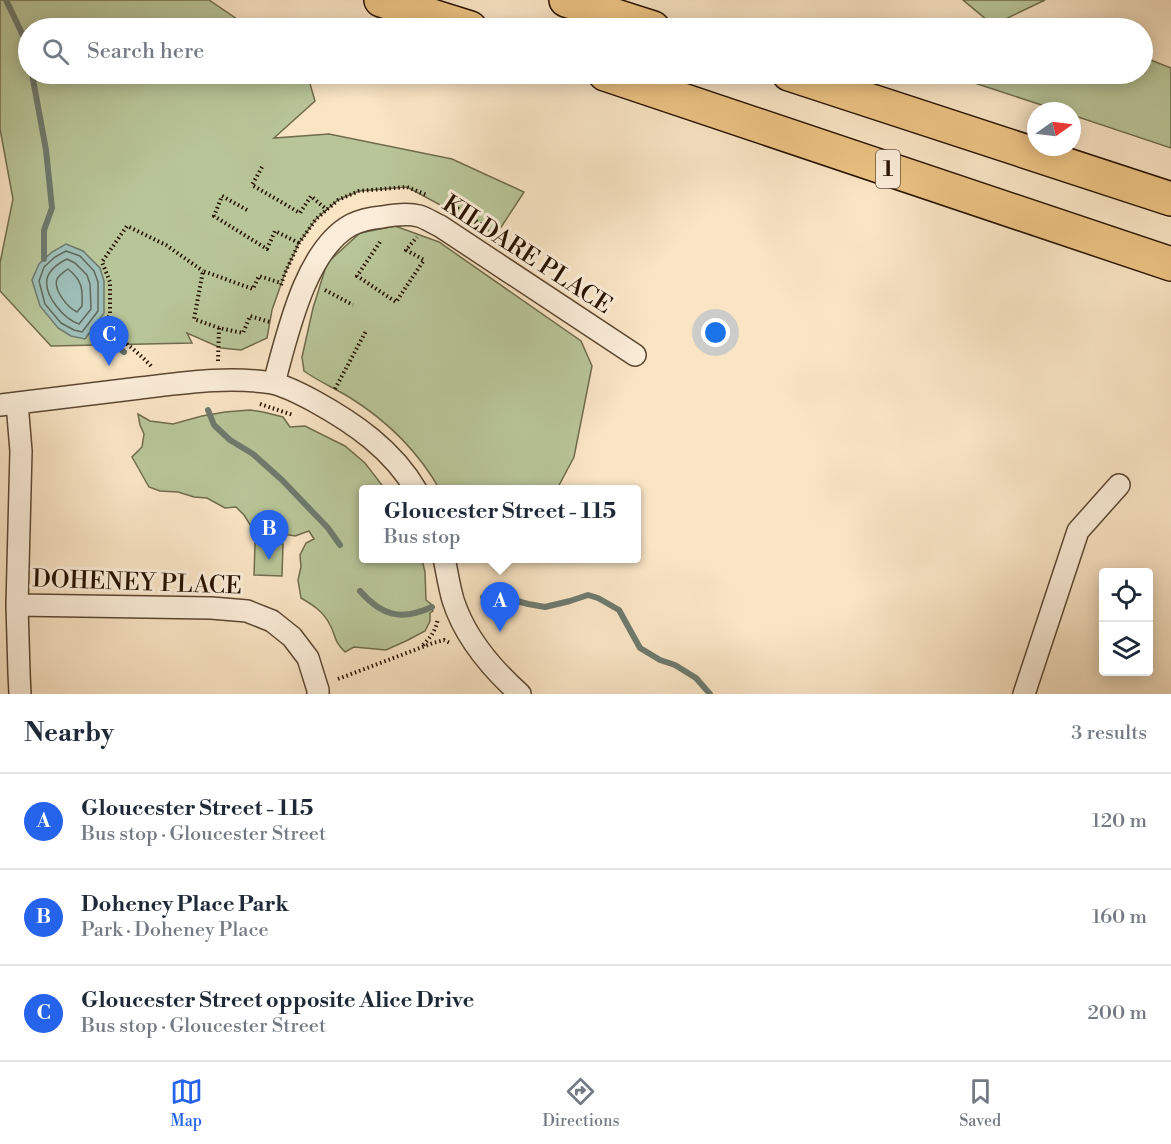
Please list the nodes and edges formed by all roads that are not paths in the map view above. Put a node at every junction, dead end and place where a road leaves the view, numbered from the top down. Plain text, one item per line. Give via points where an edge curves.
1 (381, 0) edge
2 (566, 0) edge
3 (438, 18) edge
4 (621, 18) edge
5 (635, 84) edge
6 (820, 84) edge
7 (1166, 197) edge
8 (1171, 266) edge
9 (635, 355) dead end
10 (274, 383) junction
11 (9, 404) edge
12 (413, 485) edge
13 (1119, 485) dead end
14 (445, 563) edge
15 (17, 605) junction
16 (20, 694) edge
17 (318, 694) edge
18 (520, 694) edge
19 (1024, 694) edge

1 - 3 highway
2 - 4 highway
5 - 8 highway, 1
6 - 7 highway
9 - 10 street, KILDARE PLACE via 440,226 418,216 393,215 352,224 322,253 296,309
10 - 11 street via 218,380
10 - 12 street via 356,426 378,444
11 - 15 street via 21,451
13 - 19 street via 1078,531
14 - 18 street via 464,628 481,654
15 - 16 street
15 - 17 street, DOHENEY PLACE via 247,611 272,621 292,637 308,658

